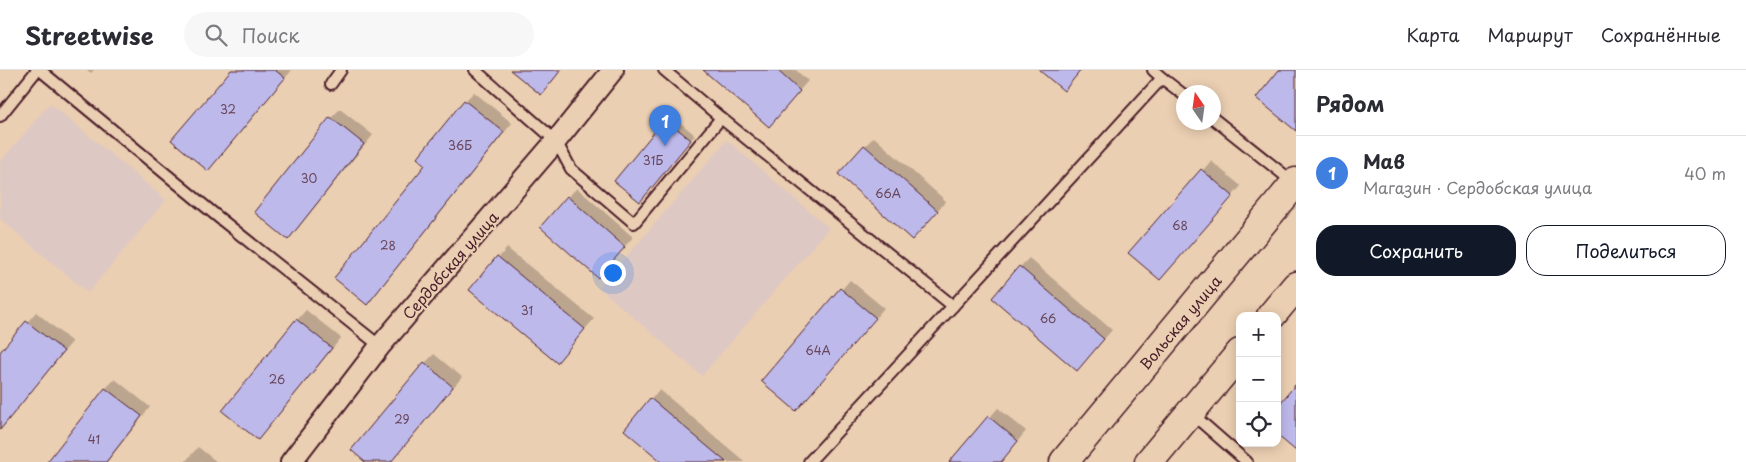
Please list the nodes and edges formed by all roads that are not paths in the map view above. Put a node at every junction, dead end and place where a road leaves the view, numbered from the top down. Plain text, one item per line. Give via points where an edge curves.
1 (38, 70) edge
2 (341, 70) edge
3 (475, 70) edge
4 (613, 70) edge
5 (664, 70) edge
6 (1153, 70) edge
7 (1162, 78) junction
8 (331, 84) dead end
9 (1176, 89) edge
10 (0, 116) edge
11 (721, 118) junction
12 (1221, 125) edge
13 (556, 141) junction
14 (1295, 183) edge
15 (1296, 286) edge
16 (953, 306) junction
17 (1274, 312) edge
18 (380, 346) junction
19 (1237, 357) edge
20 (1190, 413) junction
21 (291, 462) edge
22 (809, 462) edge
23 (1064, 462) edge
24 (1149, 462) edge
25 (1247, 462) edge

1 - 10 lane
1 - 18 lane
2 - 8 lane
3 - 13 lane
4 - 13 street, Сердобская улица
5 - 11 lane
6 - 7 lane
7 - 9 lane
7 - 16 lane
11 - 13 lane via 634,223 571,169
11 - 16 lane
12 - 14 lane
13 - 18 street, Сердобская улица
14 - 23 main road, Вольская улица
15 - 17 main road
16 - 22 lane
18 - 21 street, Сердобская улица
19 - 20 main road
20 - 24 main road
20 - 25 lane

